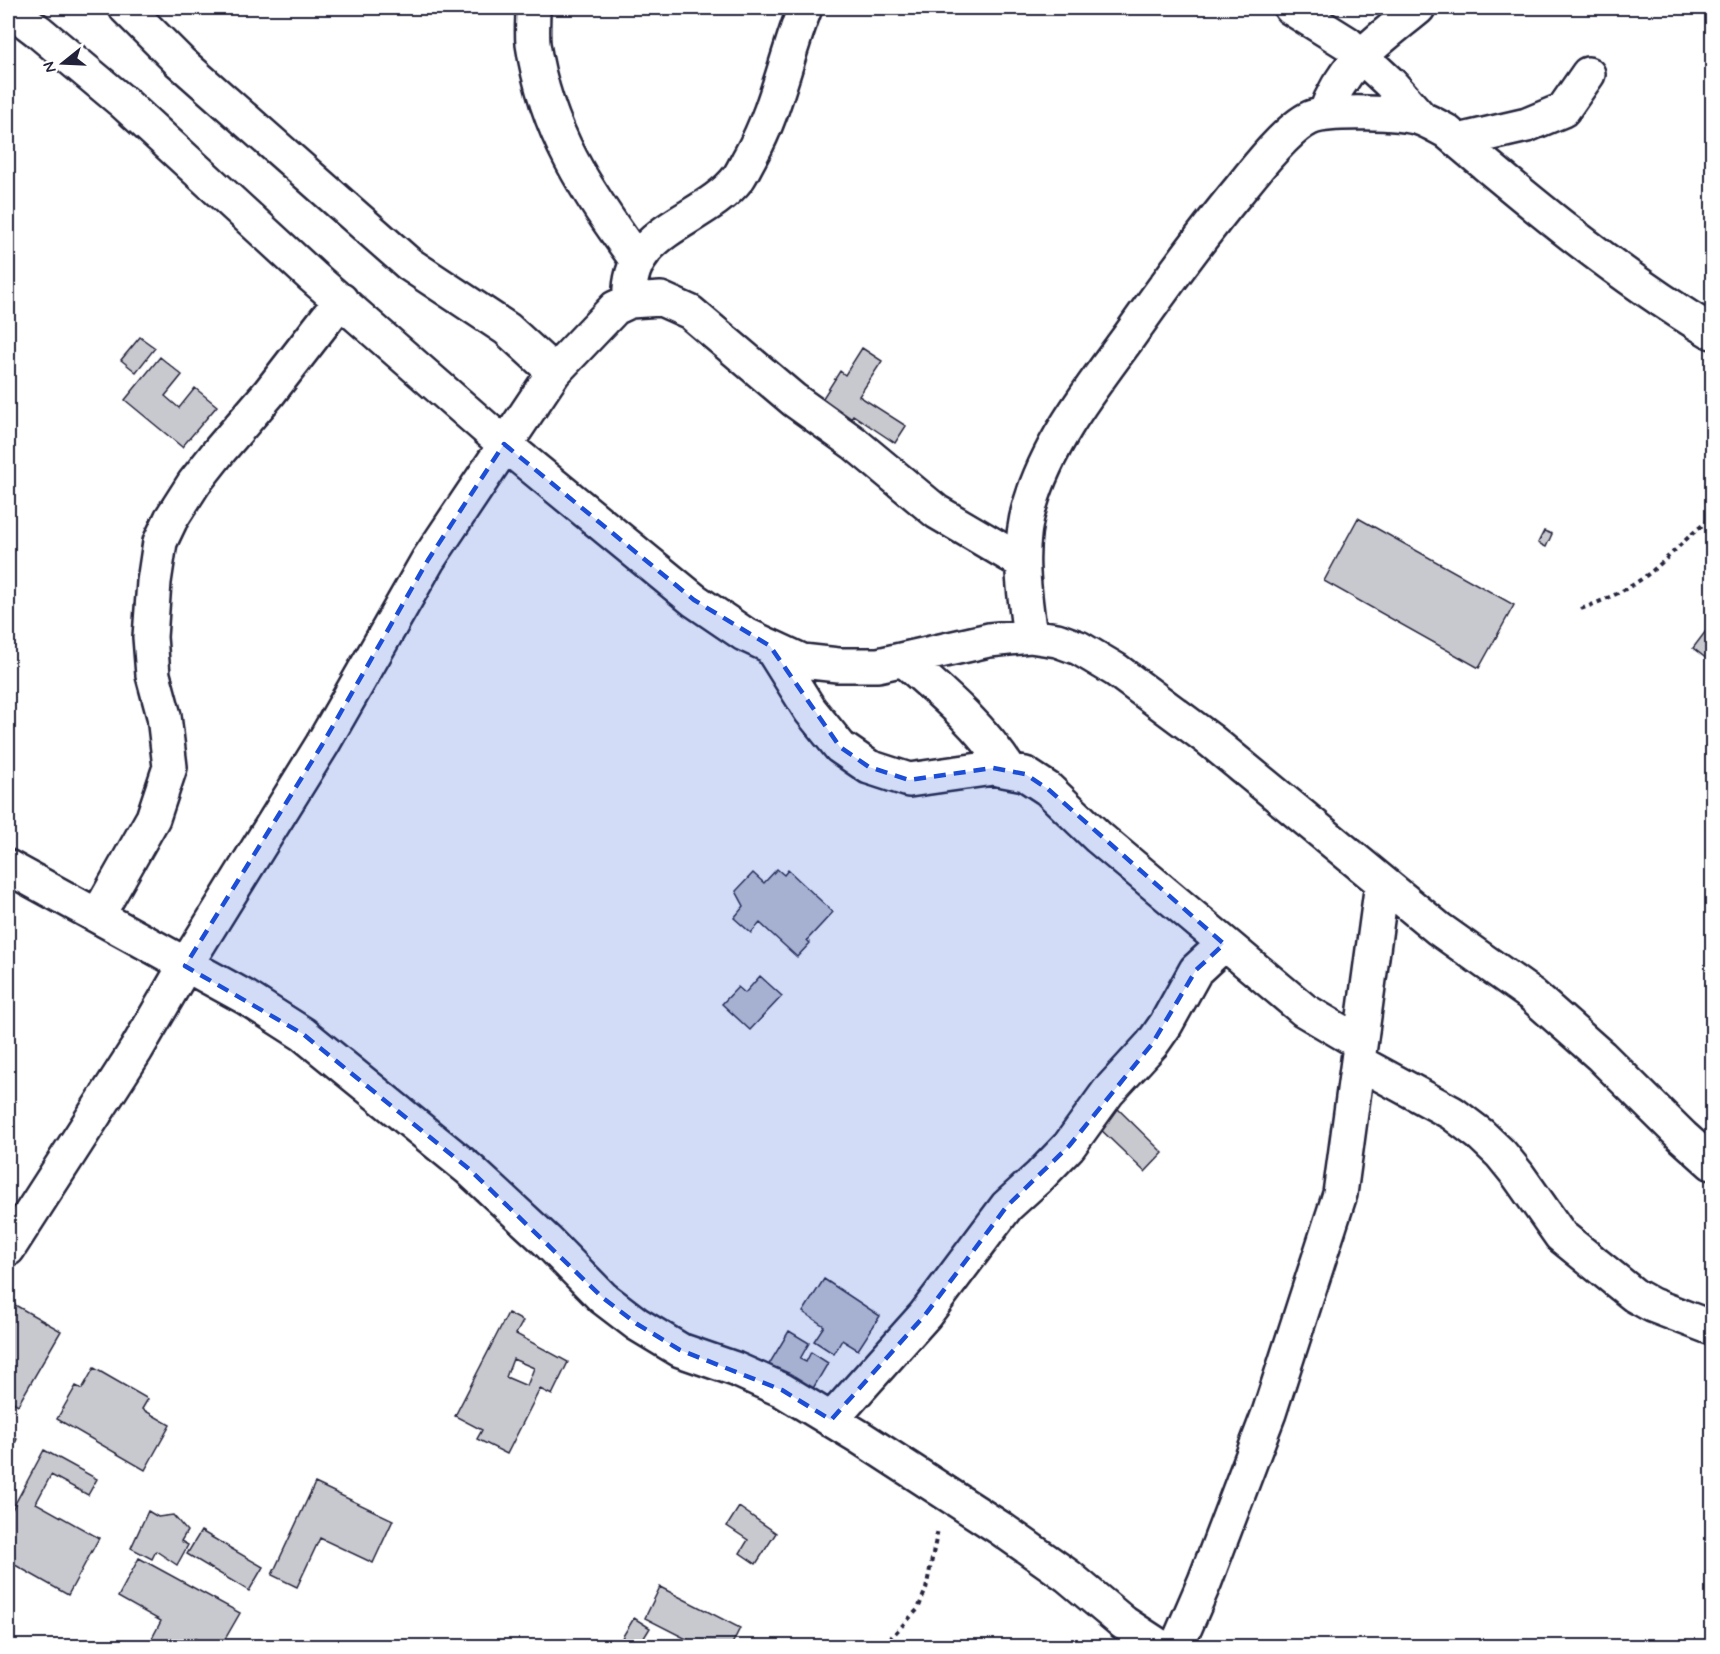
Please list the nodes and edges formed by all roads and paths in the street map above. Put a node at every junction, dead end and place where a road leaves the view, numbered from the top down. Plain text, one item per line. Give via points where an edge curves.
1 (8, 8) edge
2 (126, 8) edge
3 (533, 8) edge
4 (805, 8) edge
5 (1291, 8) edge
6 (1418, 8) edge
7 (1360, 55) junction
8 (1588, 74) dead end
9 (1325, 114) junction
10 (1421, 118) junction
11 (1458, 141) junction
12 (638, 262) junction
13 (341, 300) junction
14 (630, 301) junction
15 (1713, 332) edge
16 (554, 372) junction
17 (504, 444) junction
18 (1713, 518) edge
19 (1022, 562) junction
20 (1581, 609) dead end
21 (1030, 636) junction
22 (770, 646) junction
23 (904, 660) junction
24 (1010, 771) junction
25 (8, 867) edge
26 (1382, 883) junction
27 (98, 915) junction
28 (1224, 944) junction
29 (185, 966) junction
30 (1359, 1052) junction
31 (1713, 1163) edge
32 (8, 1249) edge
33 (1713, 1328) edge
34 (831, 1420) junction
35 (947, 1495) junction
36 (883, 1647) edge
37 (1159, 1647) edge
38 (1177, 1647) edge

1 - 13 street via 124,103
2 - 16 street via 180,62 409,264 507,329
3 - 12 street via 533,43 557,133 585,186
4 - 12 street via 777,99 739,177 716,199 660,234
5 - 7 street
6 - 7 street
7 - 9 street via 1339,83
7 - 10 street
8 - 11 street via 1563,110 1527,125
9 - 10 street
9 - 19 street via 1304,121 1270,153 1205,231 1084,399 1038,481 1029,508
10 - 11 street
11 - 15 street via 1586,245 1677,311
12 - 14 street via 630,279
13 - 17 street
13 - 27 street via 194,483 160,542 150,637 170,767 153,818
14 - 16 street via 615,308
14 - 19 street via 661,299 690,312 937,512
16 - 17 street
17 - 22 street via 694,600 744,634
17 - 29 street via 428,560 322,745
18 - 20 path via 1650,574
19 - 21 street
21 - 23 street via 989,640
21 - 26 street via 1079,648 1116,670 1210,740
22 - 23 street via 802,660 838,665 878,665
22 - 24 street via 810,710 840,747 869,767 909,780 993,768
23 - 24 street via 974,723
24 - 28 street via 1024,774 1048,789
25 - 27 street
26 - 30 street
26 - 31 street via 1532,995
27 - 29 street
28 - 30 street
28 - 34 street via 1196,970 1152,1044 1108,1092 1069,1146 1007,1206 925,1315
29 - 32 street
29 - 34 street via 245,997 303,1034 468,1169 603,1298 637,1324 680,1350 782,1390
30 - 33 street via 1481,1135 1501,1154 1561,1236 1634,1295
30 - 38 street via 1340,1194 1269,1413
34 - 35 street
35 - 36 path via 921,1603
35 - 37 street via 1068,1576

